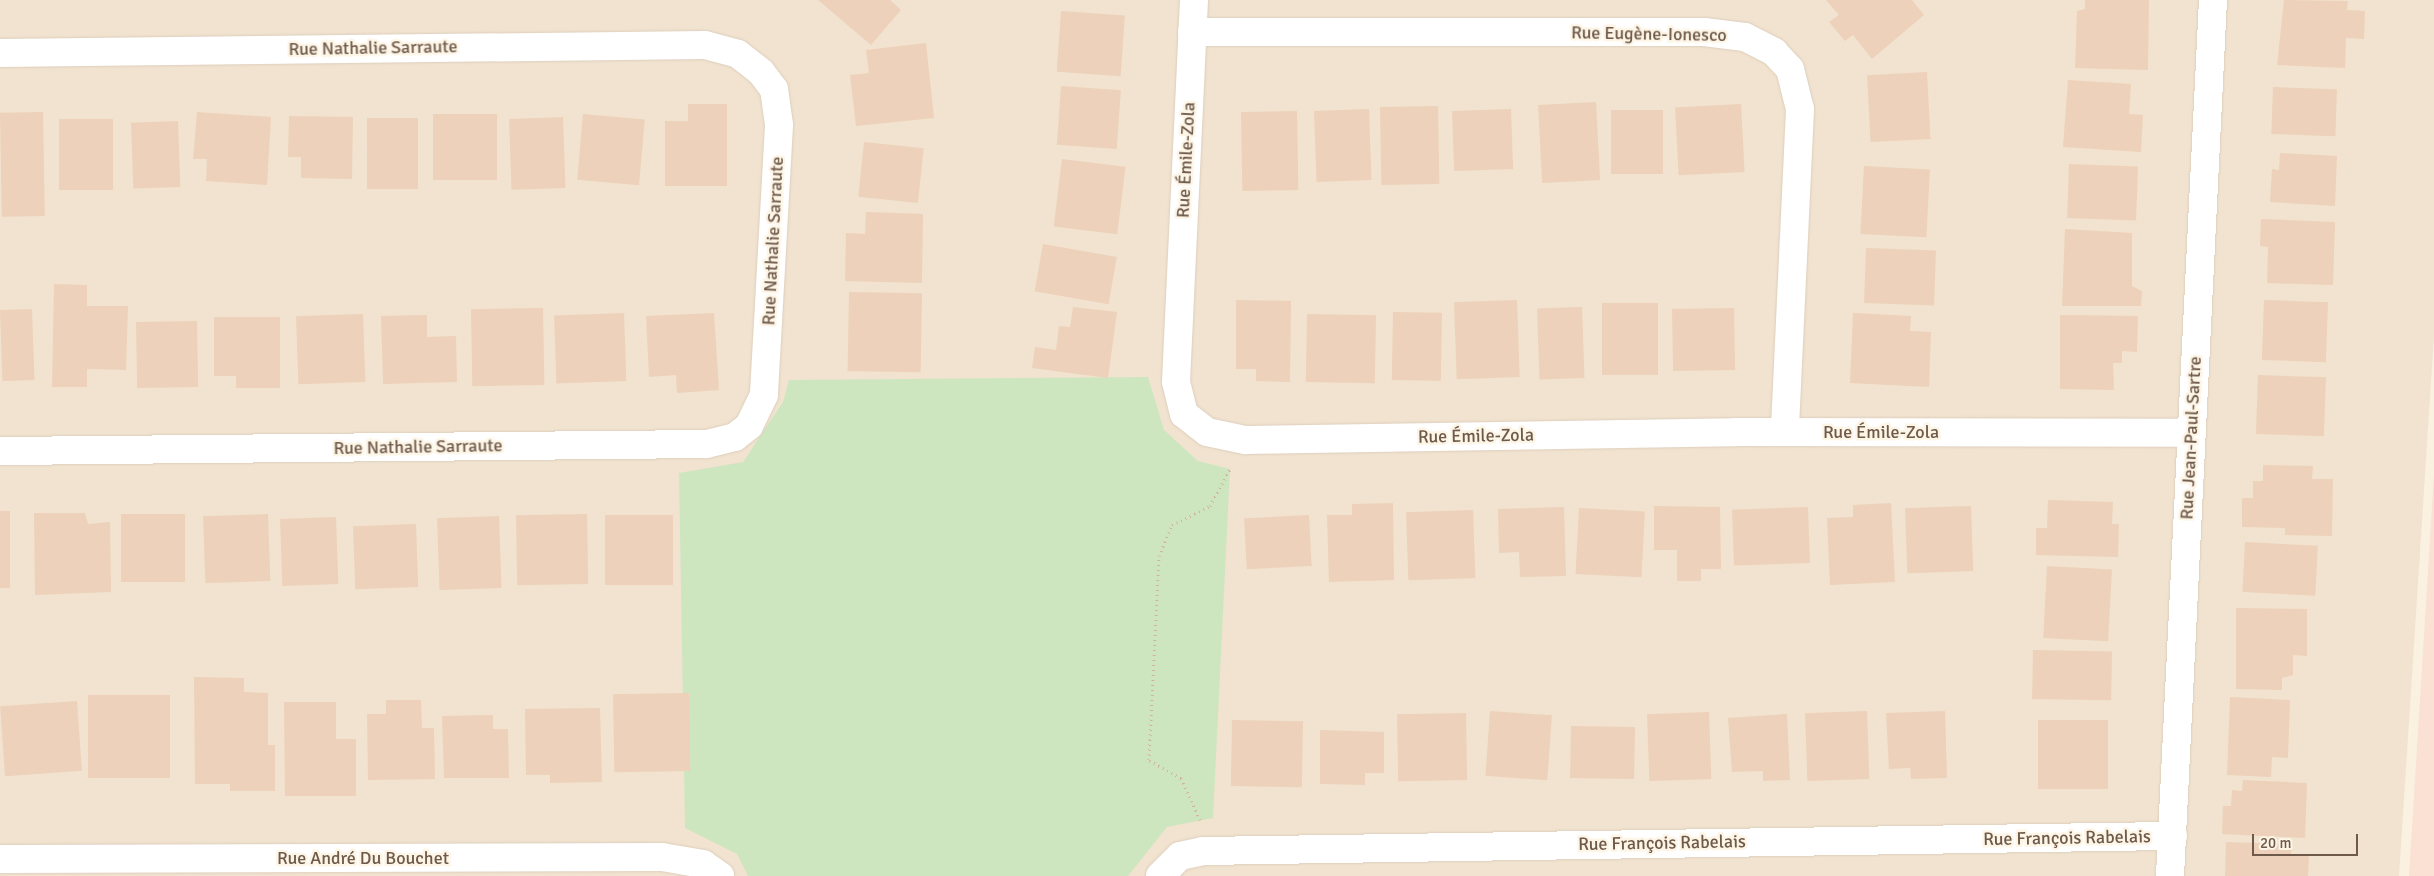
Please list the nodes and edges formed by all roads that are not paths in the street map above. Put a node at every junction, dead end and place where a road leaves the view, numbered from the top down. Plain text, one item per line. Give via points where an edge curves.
1 (1194, 0) edge
2 (2213, 0) edge
3 (1192, 32) junction
4 (0, 52) edge
5 (1785, 432) junction
6 (2191, 433) junction
7 (0, 451) edge
8 (2173, 836) junction
9 (0, 859) edge
10 (720, 876) edge
11 (1160, 876) edge
12 (2170, 876) edge

1 - 3 street, Rue Émile-Zola
2 - 6 street, Rue Jean-Paul-Sartre
3 - 5 street, Rue Eugène-Ionesco via 1704,32 1745,37 1774,52 1790,69 1800,109
3 - 5 street, Rue Émile-Zola via 1178,400 1184,414 1207,432 1246,440
4 - 7 street, Rue Nathalie Sarraute via 705,45 738,54 761,72 777,100 779,125 764,395 749,426 735,437 706,444
5 - 6 street, Rue Émile-Zola
6 - 8 street, Rue Jean-Paul-Sartre
8 - 11 street, Rue François Rabelais via 1203,851 1180,856
8 - 12 street, Rue Jean-Paul-Sartre
9 - 10 street, Rue André Du Bouchet via 662,857 703,864

